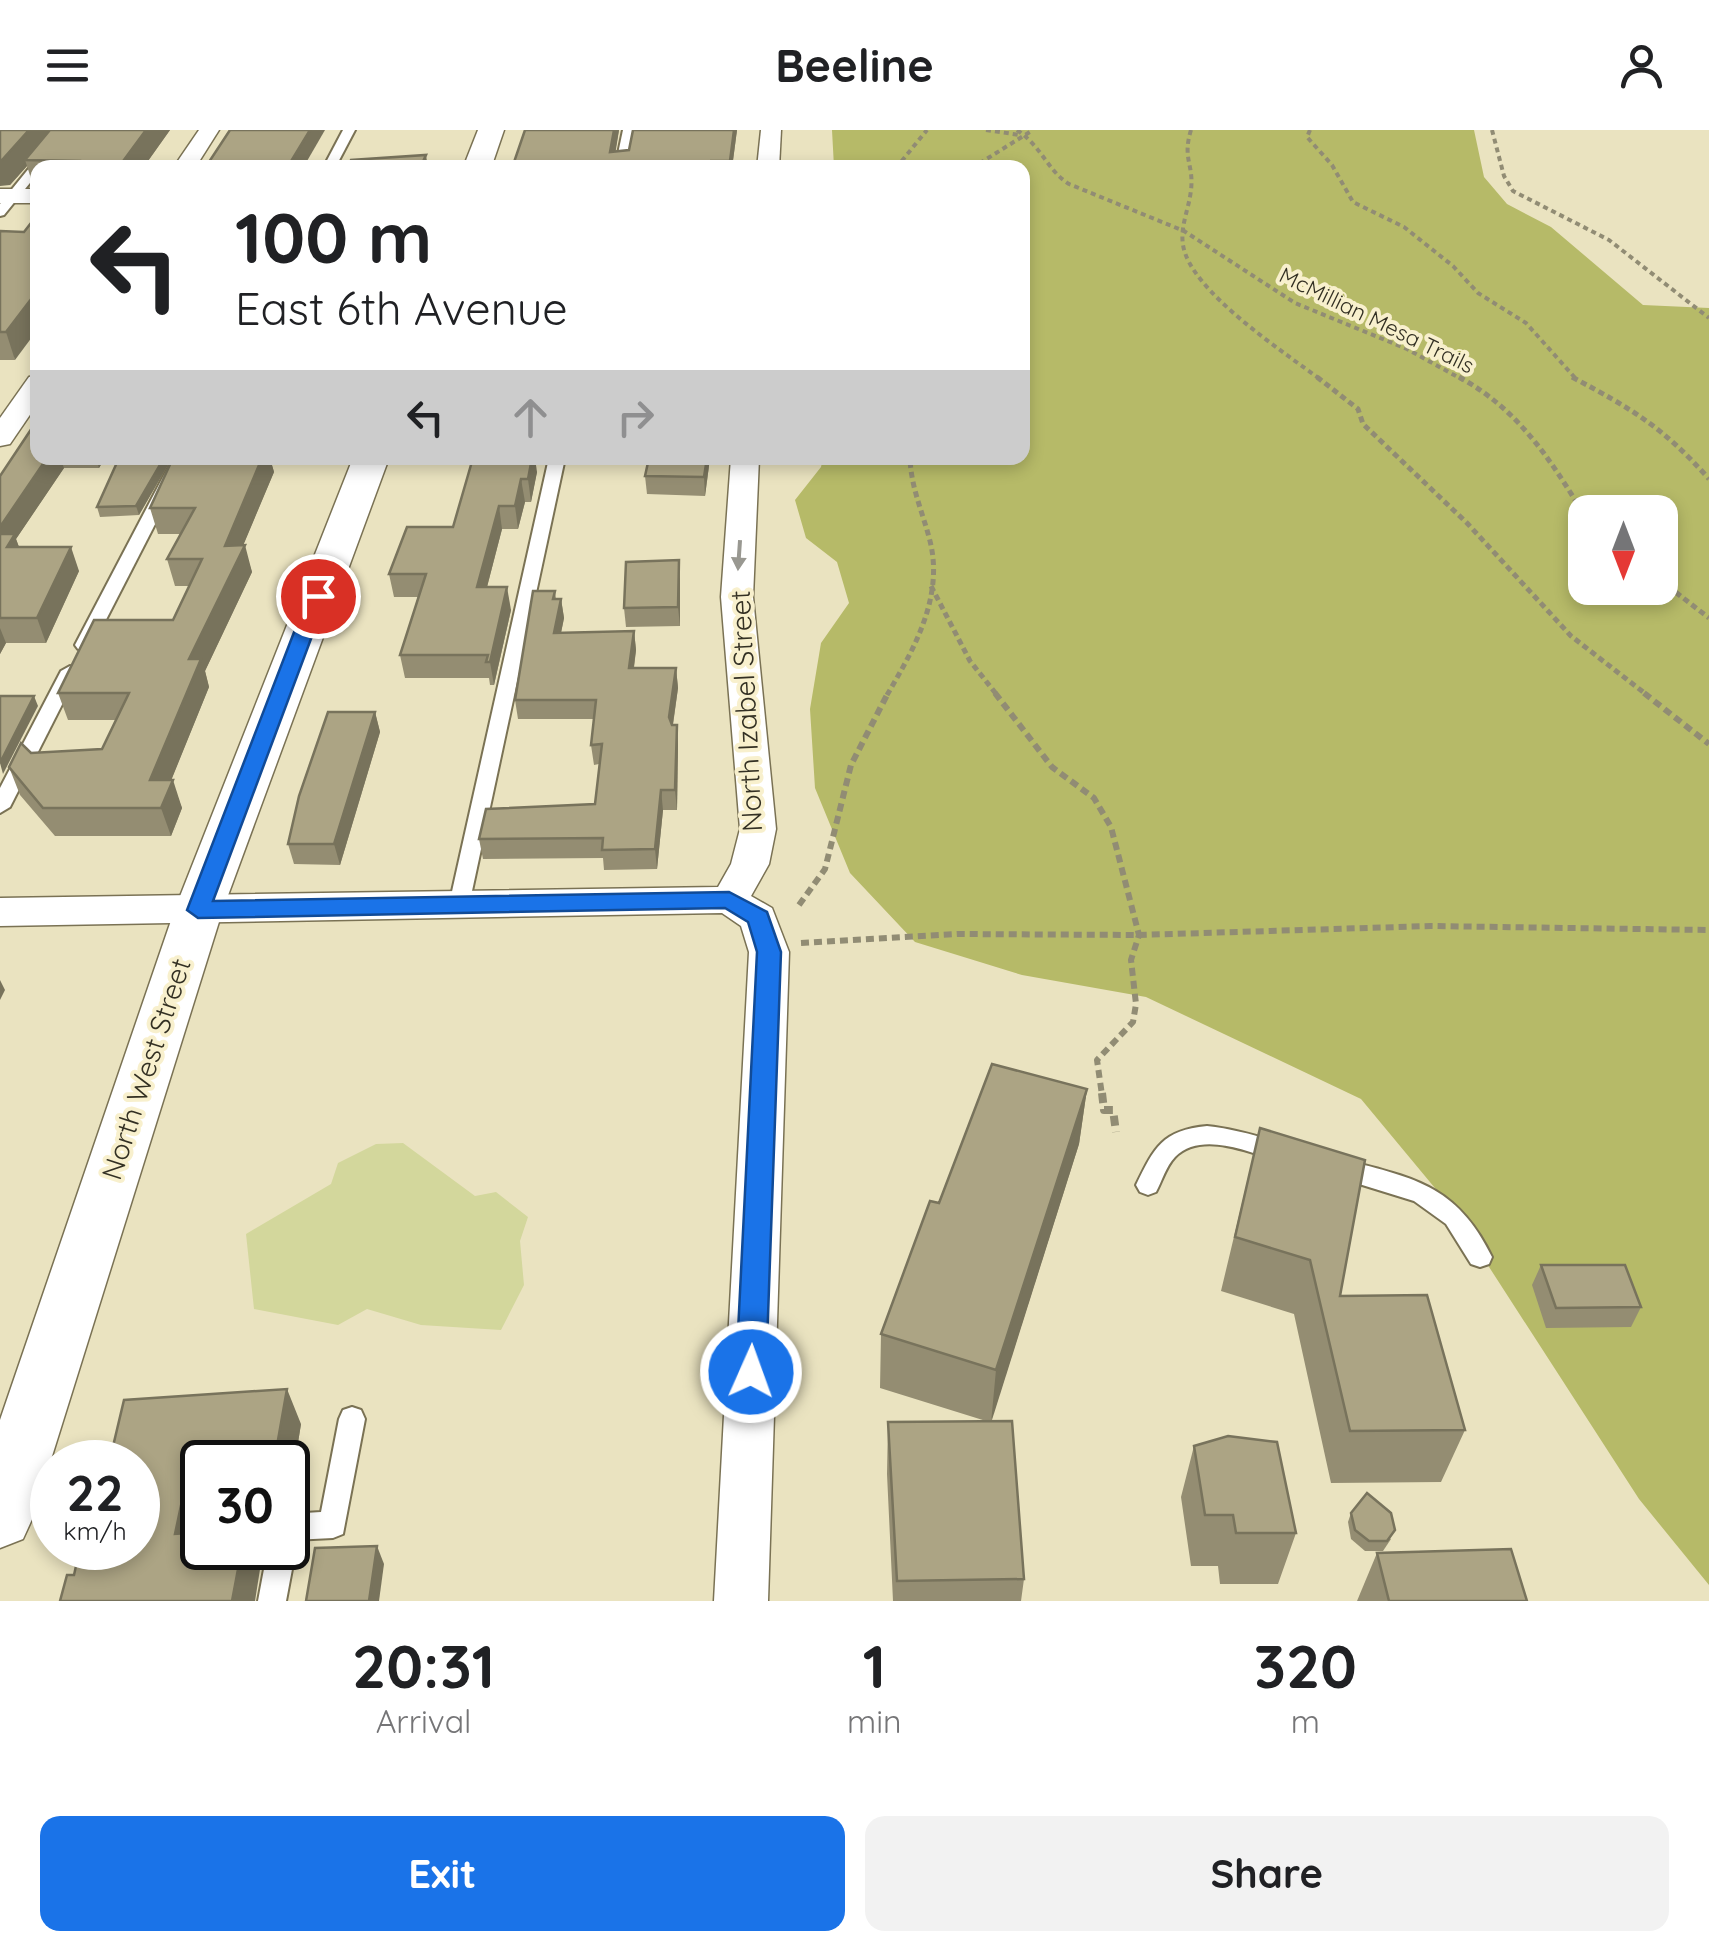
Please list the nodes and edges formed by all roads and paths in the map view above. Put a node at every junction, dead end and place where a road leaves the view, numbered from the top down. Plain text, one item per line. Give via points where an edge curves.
1 (66, 130) edge
2 (209, 130) edge
3 (349, 130) edge
4 (491, 130) edge
5 (629, 130) edge
6 (771, 130) edge
7 (927, 130) edge
8 (986, 130) edge
9 (1032, 130) edge
10 (1192, 130) edge
11 (1310, 130) edge
12 (1492, 130) edge
13 (1019, 132) edge
14 (40, 160) edge
15 (189, 160) edge
16 (333, 160) edge
17 (480, 160) edge
18 (623, 160) edge
19 (769, 160) edge
20 (903, 160) edge
21 (982, 160) edge
22 (30, 171) edge
23 (30, 197) edge
24 (4, 201) edge
25 (1184, 232) junction
26 (1709, 318) edge
27 (25, 397) edge
28 (0, 438) edge
29 (177, 465) edge
30 (368, 465) edge
31 (555, 465) edge
32 (745, 465) edge
33 (910, 465) edge
34 (1709, 479) edge
35 (1572, 495) edge
36 (931, 586) junction
37 (1678, 594) edge
38 (1709, 618) edge
39 (1709, 744) edge
40 (0, 806) edge
41 (729, 900) junction
42 (459, 904) junction
43 (799, 905) dead end
44 (198, 910) junction
45 (0, 912) edge
46 (1709, 930) edge
47 (1139, 935) junction
48 (797, 943) dead end
49 (1116, 1132) dead end
50 (1148, 1185) dead end
51 (1480, 1257) dead end
52 (352, 1420) dead end
53 (0, 1516) edge
54 (310, 1526) edge
55 (278, 1570) edge
56 (272, 1601) edge
57 (742, 1601) edge

1 - 14 lane
2 - 15 street
3 - 16 lane
4 - 17 street
5 - 18 lane
6 - 19 street
7 - 20 path
8 - 13 path
9 - 13 path
10 - 25 path via 1184,152 1194,171 1193,198
11 - 34 path via 1307,137 1352,202 1404,227 1478,293 1526,324 1569,376 1672,437
12 - 26 path via 1513,191 1609,240
13 - 21 path
13 - 25 path, McMillian Mesa Trails via 1038,144 1056,176
22 - 24 lane
23 - 24 street
25 - 35 path, McMillian Mesa Trails via 1295,303 1407,348 1497,401 1543,448
25 - 39 path via 1183,250 1202,279 1271,345 1358,410 1363,424 1467,523 1570,636
27 - 28 street
29 - 40 lane
30 - 44 street, North West Street
31 - 42 lane
32 -> 41 street, North Izabel Street via 736,597 758,829 750,864
33 - 36 path via 910,486 934,562
36 - 43 path via 915,643 851,766 839,840
36 - 47 path via 970,661 1052,767 1094,798 1111,827
37 - 38 path
41 - 42 street
41 - 57 street via 758,918 769,952
42 - 44 street
44 - 45 street
44 - 53 street, North West Street
46 - 47 path via 1431,926
47 - 48 path via 958,934
47 - 49 path via 1131,960 1132,1022 1097,1060 1104,1110 1113,1110
50 - 51 lane via 1168,1149 1192,1136 1217,1136 1441,1201 1466,1226
52 - 54 lane via 334,1524
55 - 56 lane

